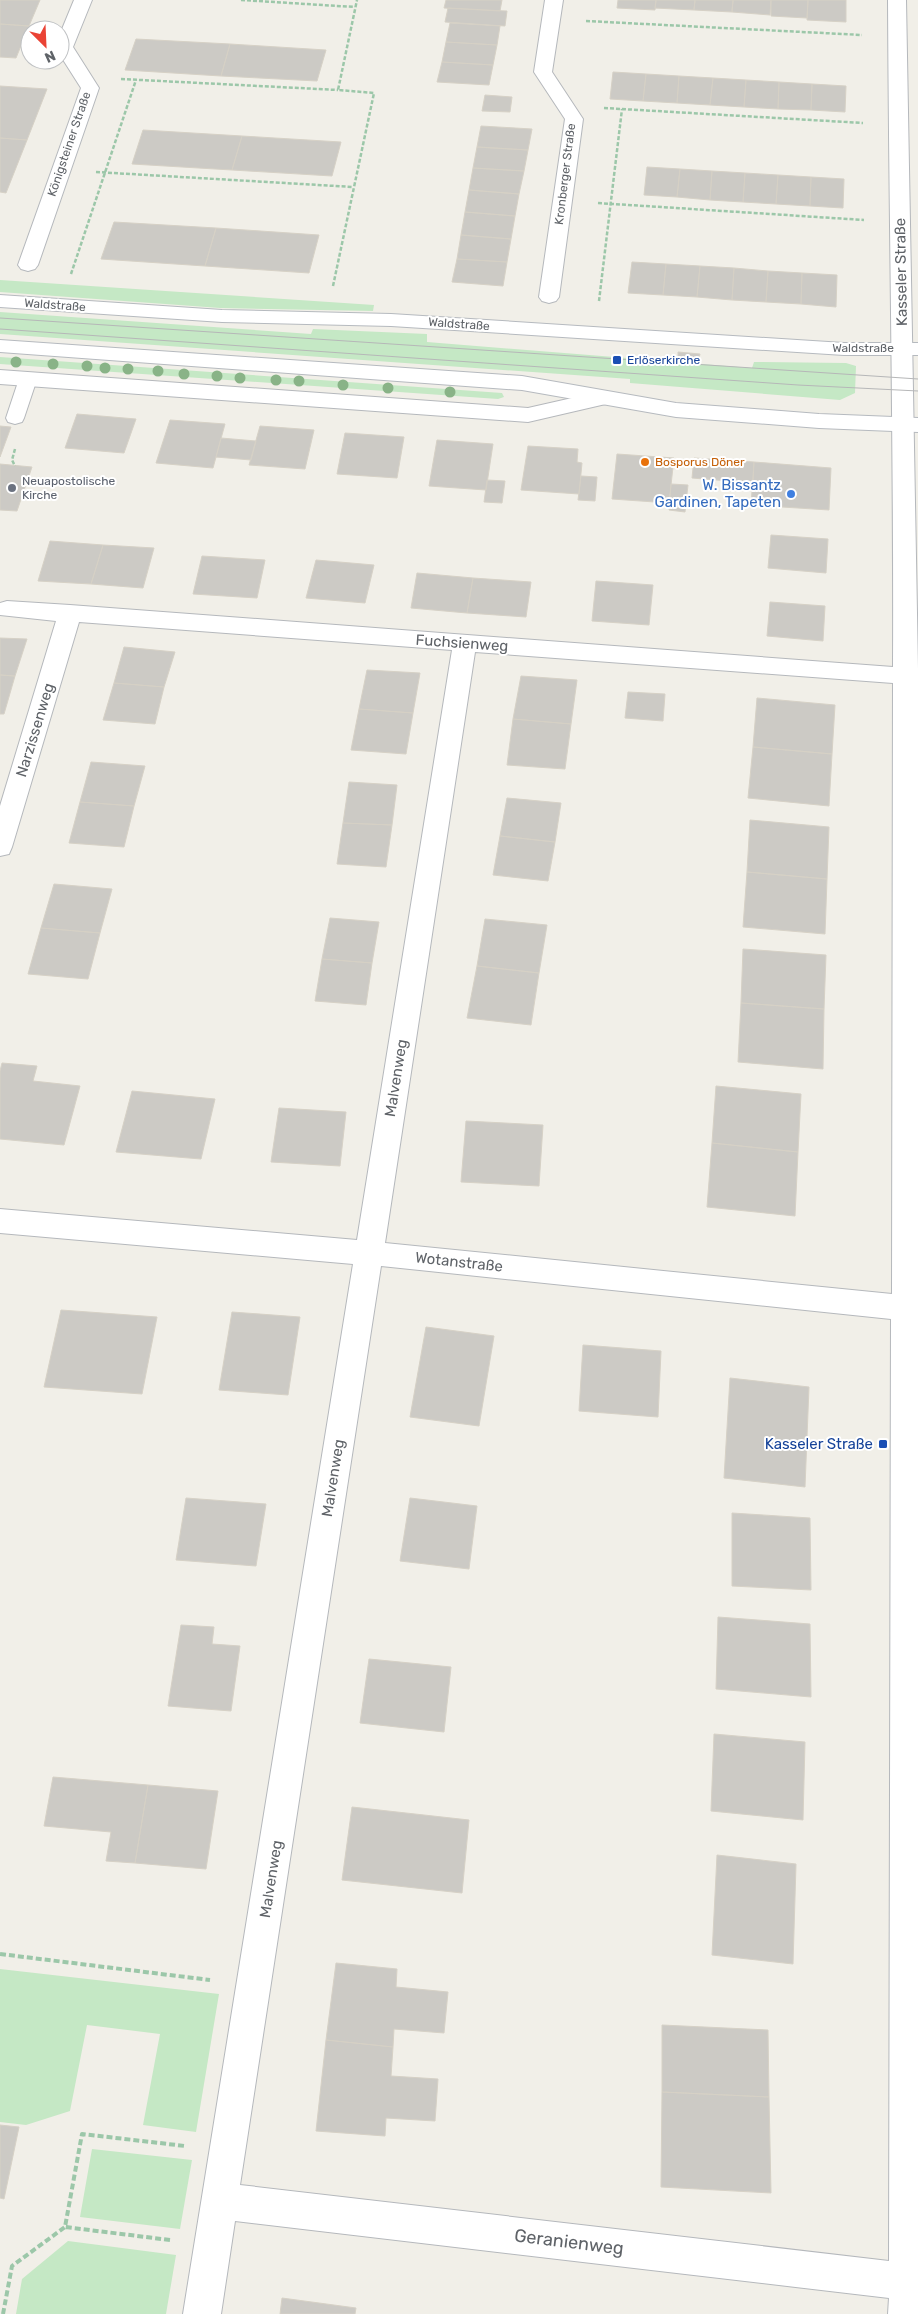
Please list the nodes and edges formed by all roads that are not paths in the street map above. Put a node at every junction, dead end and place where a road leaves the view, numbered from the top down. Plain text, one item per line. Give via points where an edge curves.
1 (83, 0) edge
2 (554, 0) edge
3 (897, 0) edge
4 (918, 113) edge
5 (898, 118) junction
6 (28, 265) dead end
7 (549, 297) dead end
8 (0, 301) edge
9 (0, 346) edge
10 (910, 349) edge
11 (0, 377) edge
12 (28, 379) junction
13 (604, 398) junction
14 (16, 418) dead end
15 (911, 425) edge
16 (6, 609) dead end
17 (70, 613) junction
18 (465, 643) junction
19 (912, 676) edge
20 (0, 847) edge
21 (0, 1222) edge
22 (368, 1253) junction
23 (912, 1308) edge
24 (220, 2201) junction
25 (910, 2293) edge
26 (202, 2314) edge

1 - 6 street, Königsteiner Straße via 64,47 90,88
2 - 7 street, Kronberger Straße via 543,72 574,119
3 - 5 street, Kasseler Straße
4 - 5 street
5 - 10 street, Kasseler Straße via 899,222
8 - 10 street, Waldstraße via 222,316 391,320 844,349
9 - 13 street via 522,383
10 - 15 street, Kasseler Straße
11 - 12 street
12 - 13 street via 528,414
12 - 14 lane
13 - 15 street via 676,410
15 - 19 street, Kasseler Straße
16 - 17 street, Fuchsienweg
17 - 18 street, Fuchsienweg
17 - 20 street, Narzissenweg
18 - 19 street, Fuchsienweg
18 - 22 street, Malvenweg
19 - 23 street, Kasseler Straße
21 - 22 street, Wotanstraße
22 - 23 street, Wotanstraße
22 - 24 street, Malvenweg
23 - 25 street, Kasseler Straße
24 - 25 street, Geranienweg
24 - 26 street, Malvenweg

